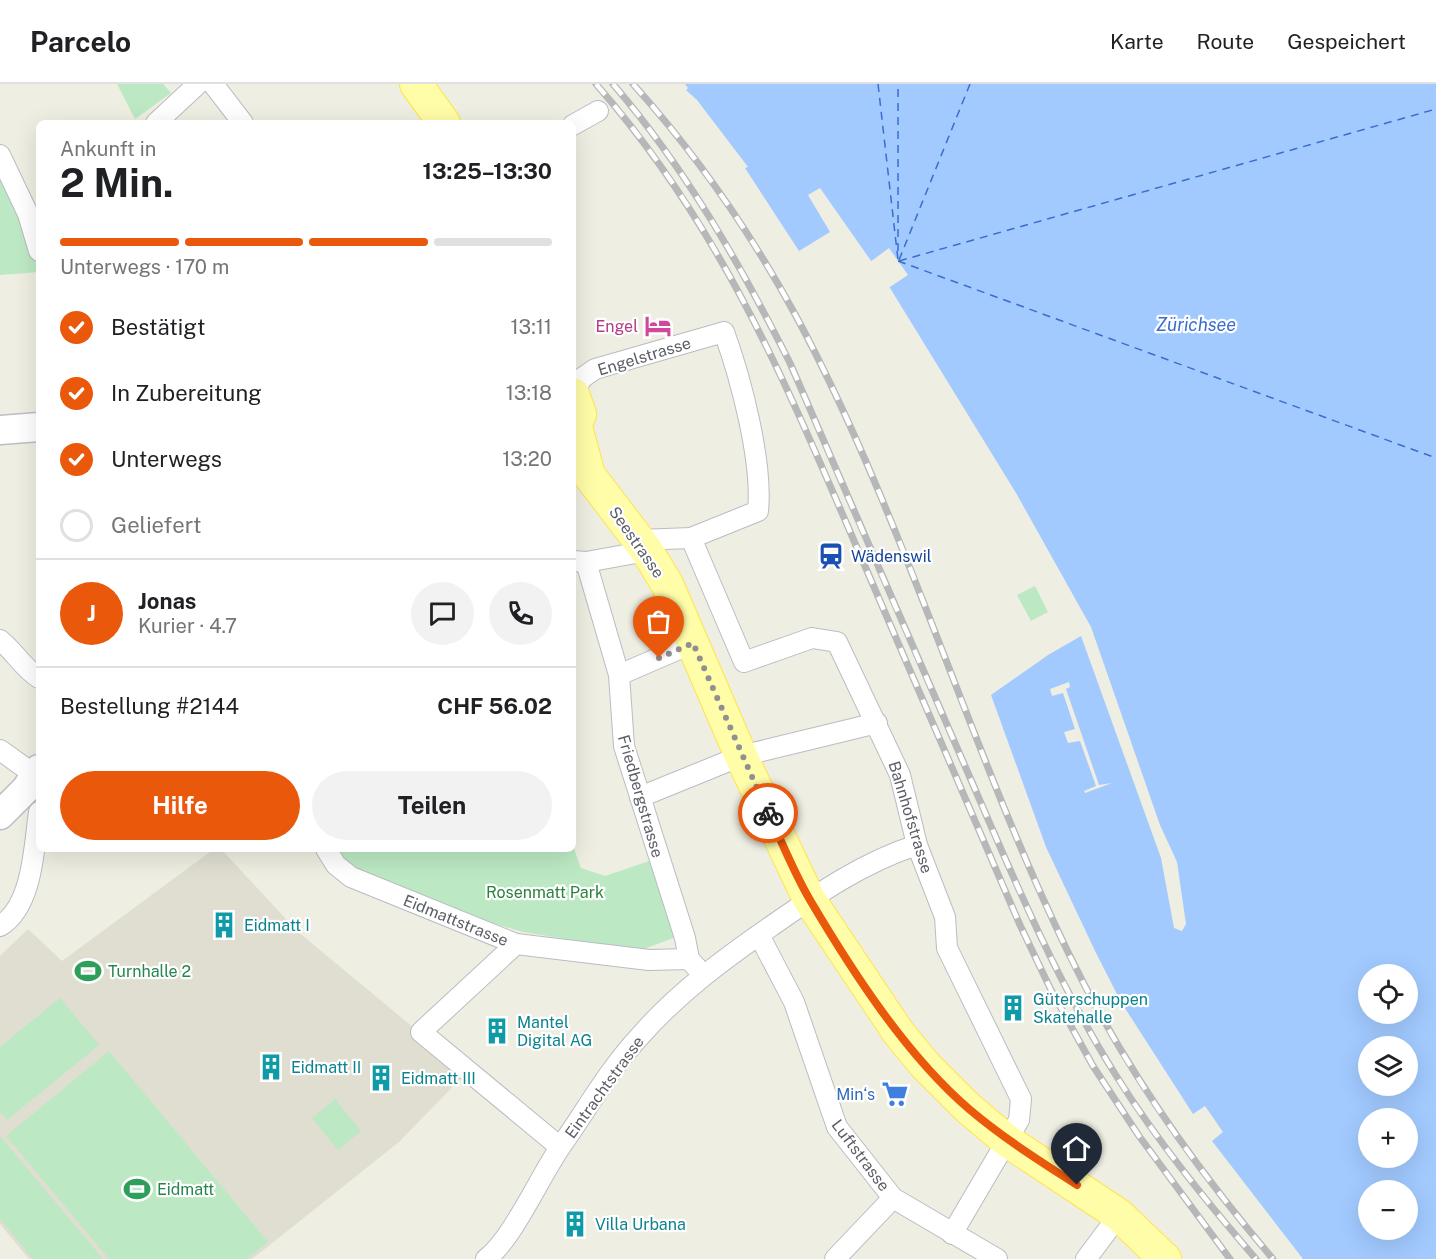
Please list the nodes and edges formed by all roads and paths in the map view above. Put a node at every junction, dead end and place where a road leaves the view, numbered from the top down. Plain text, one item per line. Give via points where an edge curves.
1 (198, 84) edge
2 (213, 84) edge
3 (416, 84) edge
4 (598, 111) dead end
5 (159, 120) edge
6 (241, 120) edge
7 (442, 120) edge
8 (576, 123) edge
9 (0, 155) edge
10 (34, 212) edge
11 (36, 228) edge
12 (576, 389) edge
13 (576, 400) edge
14 (576, 425) edge
15 (36, 427) edge
16 (0, 430) edge
17 (576, 436) edge
18 (581, 467) edge
19 (691, 538) junction
20 (643, 545) junction
21 (579, 562) edge
22 (0, 639) edge
23 (693, 643) junction
24 (619, 675) junction
25 (36, 676) edge
26 (877, 723) junction
27 (0, 750) edge
28 (741, 756) junction
29 (36, 777) edge
30 (36, 780) edge
31 (640, 797) junction
32 (0, 815) edge
33 (36, 834) edge
34 (917, 845) junction
35 (328, 852) edge
36 (809, 899) junction
37 (0, 926) edge
38 (759, 935) junction
39 (516, 944) junction
40 (689, 960) junction
41 (703, 974) junction
42 (1006, 1140) junction
43 (560, 1147) junction
44 (893, 1198) junction
45 (1119, 1215) junction
46 (952, 1234) junction
47 (492, 1257) edge
48 (836, 1259) edge
49 (997, 1259) edge
50 (1086, 1259) edge
51 (1165, 1259) edge

1 - 5 street
2 - 6 street
3 - 7 main road
4 - 8 street
9 - 10 street
10 - 11 street
12 - 19 street, Engelstrasse via 582,378 596,369 724,332 738,370 760,488 758,511
13 - 14 main road via 580,407
15 - 16 street
17 - 18 main road, Seestrasse
18 - 20 main road, Seestrasse
19 - 20 street
19 - 26 street, Bahnhofstrasse via 744,662 812,638 837,642
20 - 21 street
20 - 23 main road, Seestrasse via 667,584
21 - 24 street, Friedbergstrasse
22 - 25 street
23 - 24 street
23 - 28 main road, Seestrasse
24 - 31 street, Friedbergstrasse via 624,746
26 - 28 street
26 - 34 street, Bahnhofstrasse via 900,775
27 - 29 street
28 - 31 street
28 - 36 main road, Seestrasse
30 - 32 street
31 - 40 street, Friedbergstrasse
33 - 37 street via 30,878 8,921
34 - 36 street, Eintrachtstrasse via 885,855
34 - 42 street, Bahnhofstrasse via 945,917 947,948 1021,1100 1019,1120
35 - 39 street, Eidmattstrasse via 336,866 351,877
36 - 38 street, Eintrachtstrasse
36 - 42 main road, Seestrasse via 870,993 925,1065
38 - 41 street, Eintrachtstrasse
38 - 44 street, Luftstrasse via 794,1002 837,1127
39 - 40 street, Eidmattstrasse via 649,960
39 - 43 street via 421,1032
40 - 41 street
41 - 43 street, Eintrachtstrasse via 640,1035
42 - 45 main road, Seestrasse
42 - 46 street, Bahnhofstrasse
43 - 47 street, Eintrachtstrasse
44 - 46 street, Luftstrasse
44 - 48 street
45 - 50 street
45 - 51 main road, Seestrasse
46 - 49 street, Luftstrasse

